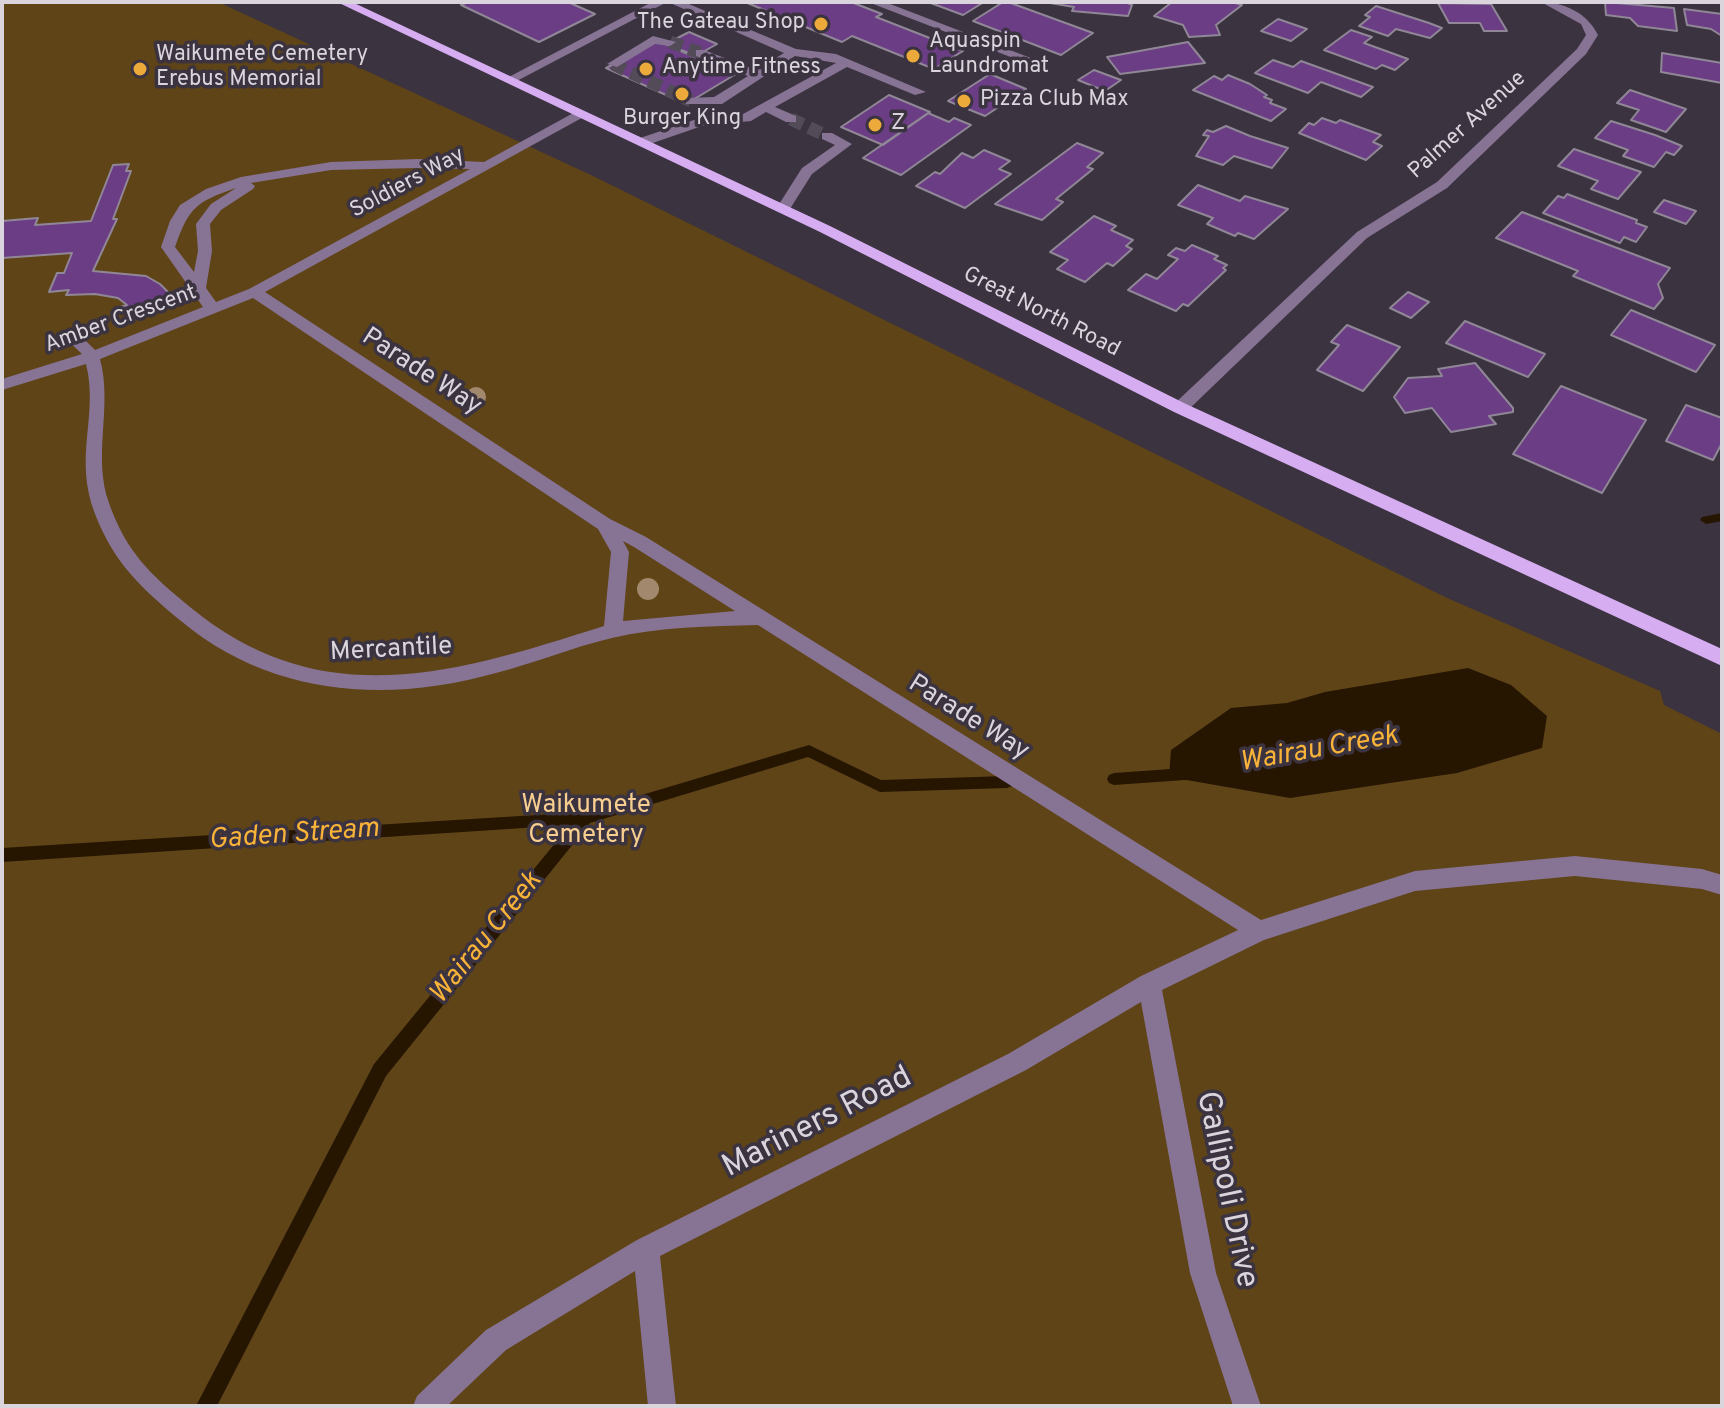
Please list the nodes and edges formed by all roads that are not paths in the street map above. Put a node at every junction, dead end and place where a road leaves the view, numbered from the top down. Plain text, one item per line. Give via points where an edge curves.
1 (343, 2) edge
2 (661, 2) edge
3 (674, 2) edge
4 (874, 2) edge
5 (1547, 2) edge
6 (670, 42) tunnel mouth
7 (793, 52) junction
8 (700, 53) tunnel mouth
9 (845, 63) junction
10 (613, 64) dead end
11 (1043, 65) dead end
12 (757, 75) junction
13 (509, 80) junction
14 (920, 92) dead end
15 (691, 101) tunnel mouth
16 (765, 107) junction
17 (582, 114) junction
18 (791, 119) tunnel mouth
19 (827, 136) dead end
20 (642, 142) junction
21 (489, 166) junction
22 (263, 176) junction
23 (783, 209) junction
24 (198, 288) junction
25 (254, 292) junction
26 (213, 309) junction
27 (69, 333) dead end
28 (94, 356) junction
29 (2, 385) edge
30 (1180, 408) junction
31 (604, 524) junction
32 (760, 618) junction
33 (613, 630) junction
34 (1722, 658) edge
35 (1722, 885) edge
36 (1259, 931) junction
37 (1149, 984) junction
38 (646, 1249) junction
39 (427, 1406) edge
40 (662, 1406) edge
41 (1247, 1406) edge

1 - 13 main road, Great North Road
2 - 13 street
3 - 7 street
4 - 11 street
5 - 30 street, Palmer Avenue via 1586,22 1592,35 1582,51 1442,185 1362,235
6 - 10 street via 653,40
7 - 9 street
7 - 12 street
8 - 12 street
9 - 14 street
9 - 16 street
12 - 15 street via 717,101
13 - 17 main road, Great North Road
16 - 18 street
16 - 20 street via 746,118 700,122
17 - 20 main road, Great North Road
17 - 21 street, Soldiers Way
19 - 23 street via 845,144 807,171
20 - 23 main road, Great North Road
21 - 22 street via 369,165
21 - 25 street, Soldiers Way
22 - 24 street via 216,207 203,224 205,251
22 - 24 street via 221,187 182,210 168,247
23 - 30 main road, Great North Road
24 - 26 street
25 - 26 street, Amber Crescent
25 - 31 street, Parade Way
26 - 28 street, Amber Crescent
27 - 28 street
28 - 29 street, Amber Crescent
28 - 33 street, Mercantile via 92,469 127,560 184,617 241,656 282,673 327,682 390,683 470,673
30 - 34 main road, Great North Road
31 - 32 street, Parade Way
31 - 33 street via 620,552
32 - 33 street, Mercantile
32 - 36 street, Parade Way
35 - 36 street via 1575,866 1415,881
36 - 37 street, Mariners Road
37 - 38 street, Mariners Road via 1017,1062
37 - 41 street, Gallipoli Drive via 1203,1273
38 - 39 street, Mariners Road via 496,1340
38 - 40 street

